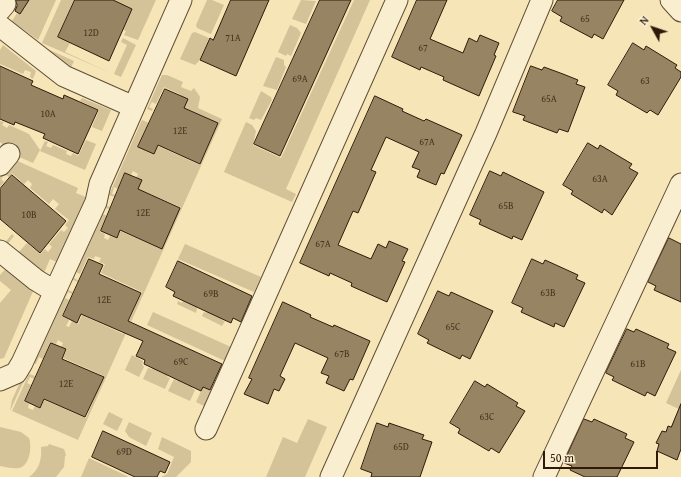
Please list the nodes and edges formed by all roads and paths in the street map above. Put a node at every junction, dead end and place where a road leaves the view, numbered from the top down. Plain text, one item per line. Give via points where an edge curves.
1 (181, 0) edge
2 (397, 0) edge
3 (542, 0) edge
4 (671, 0) edge
5 (681, 11) edge
6 (0, 26) edge
7 (134, 107) junction
8 (681, 184) edge
9 (0, 251) edge
10 (54, 291) junction
11 (0, 380) edge
12 (206, 429) dead end
13 (331, 477) edge
14 (544, 477) edge

1 - 7 street
2 - 12 street
3 - 13 street via 486,133
4 - 5 street
6 - 7 street via 64,76
7 - 10 street via 100,184 96,202
8 - 14 street
9 - 10 street
10 - 11 street via 19,368

